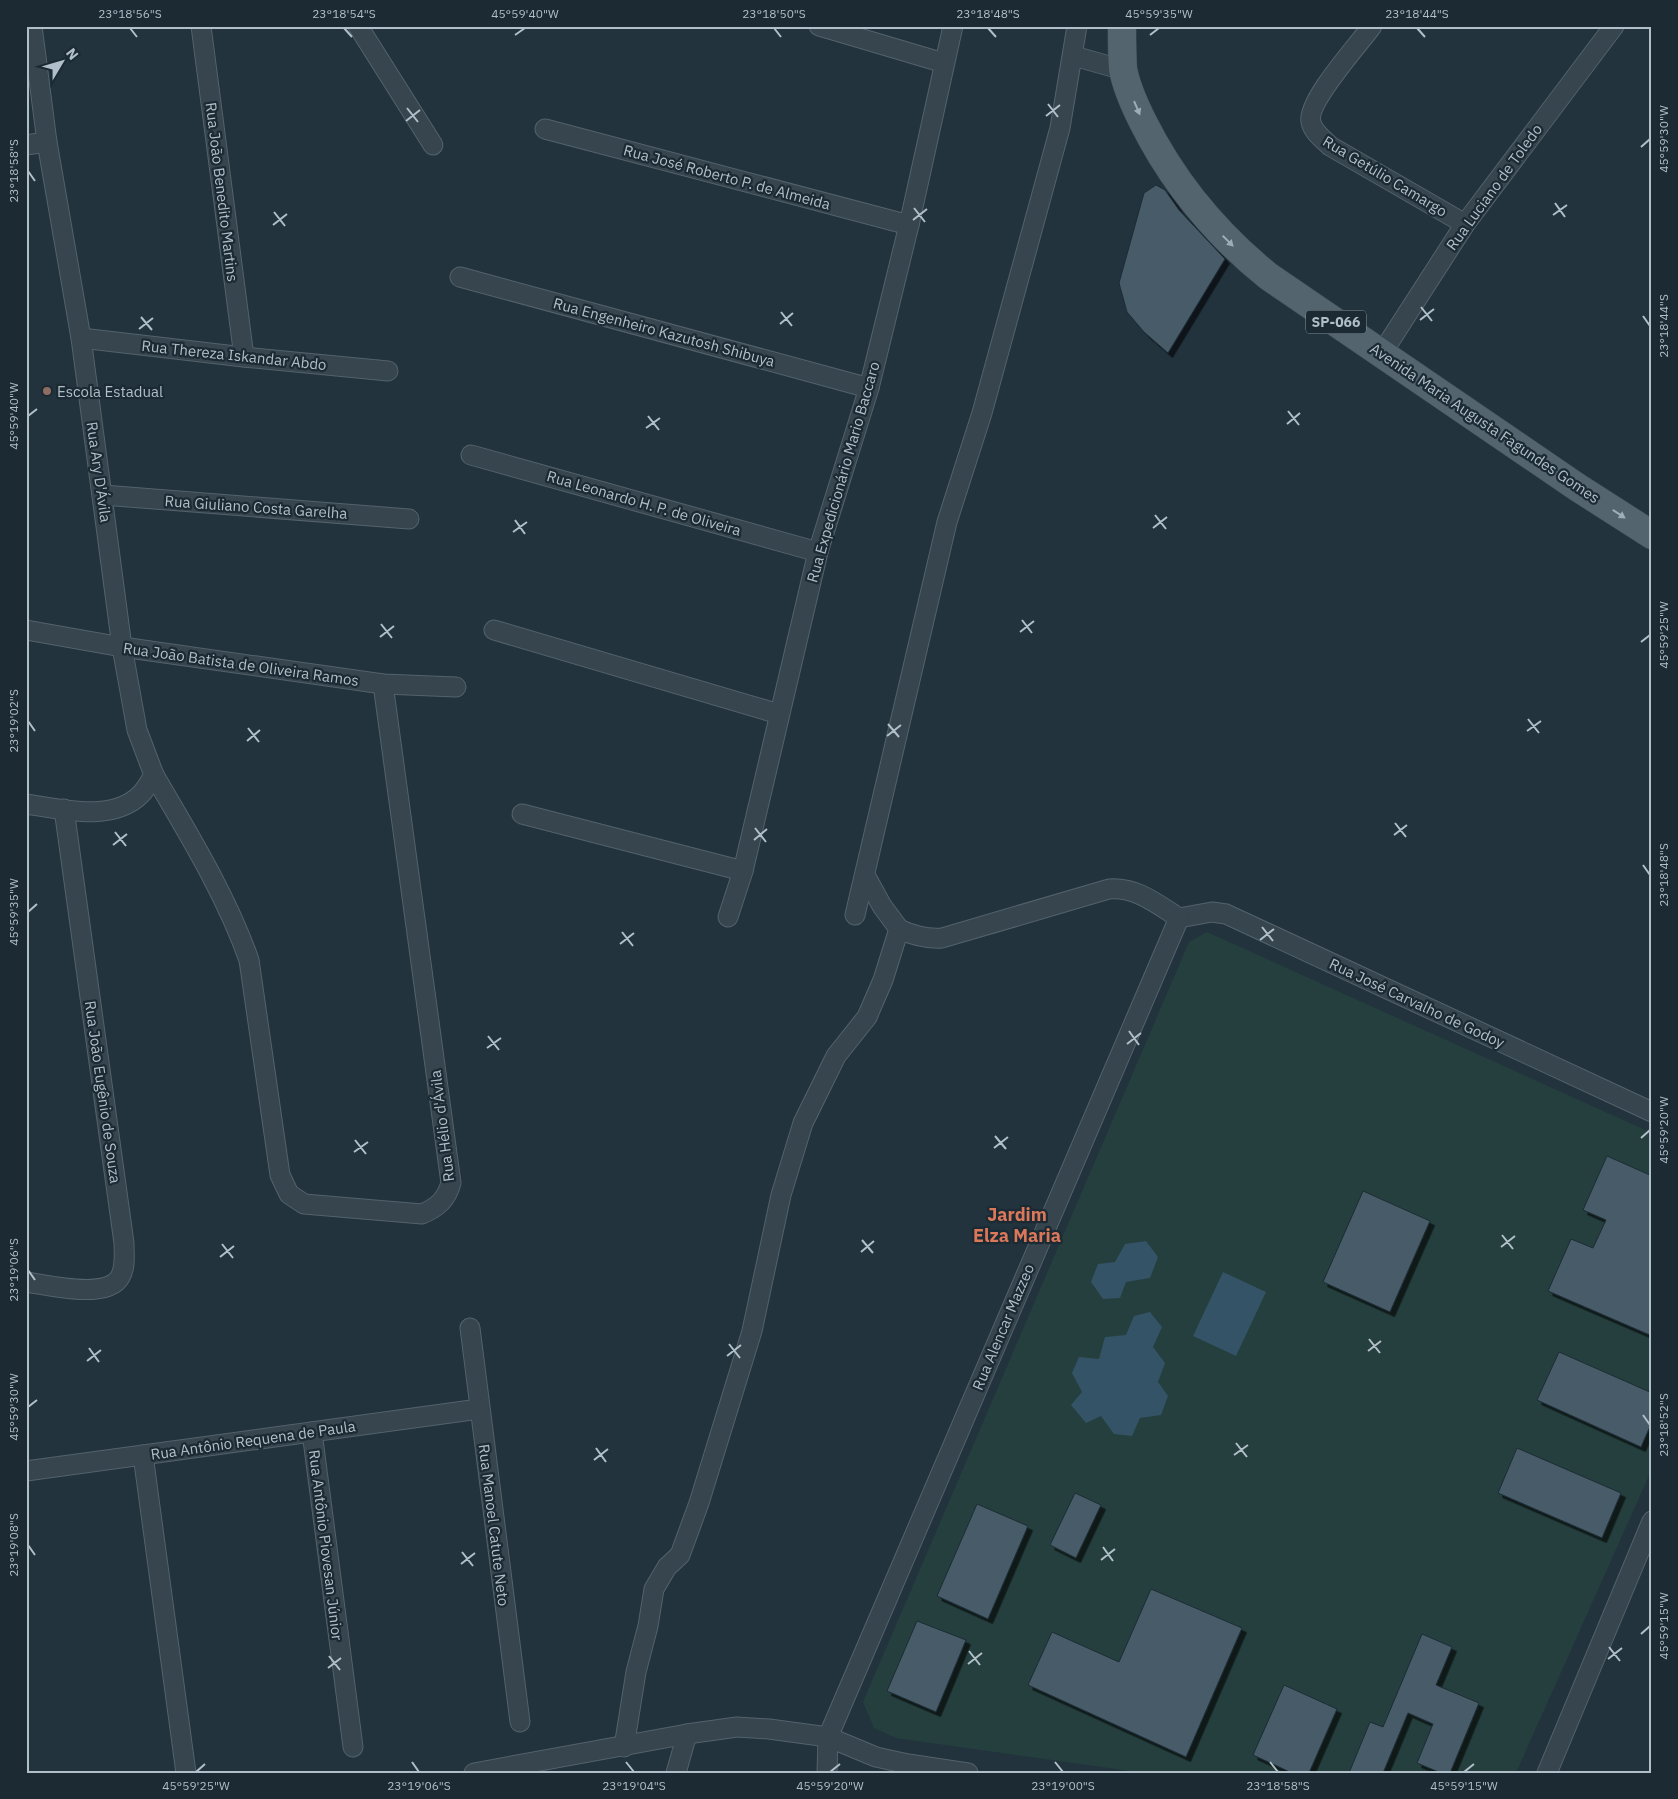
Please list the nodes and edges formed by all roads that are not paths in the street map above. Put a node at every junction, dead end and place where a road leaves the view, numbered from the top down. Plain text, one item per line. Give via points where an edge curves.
1 (32, 26) edge
2 (201, 26) edge
3 (358, 26) edge
4 (819, 26) edge
5 (953, 26) edge
6 (1077, 26) edge
7 (1122, 26) edge
8 (1372, 26) edge
9 (1614, 26) edge
10 (1074, 56) junction
11 (944, 63) junction
12 (1123, 70) junction
13 (545, 129) dead end
14 (47, 142) junction
15 (26, 145) edge
16 (434, 145) dead end
17 (1464, 224) junction
18 (909, 225) junction
19 (460, 277) dead end
20 (81, 338) junction
21 (1382, 353) junction
22 (244, 358) junction
23 (388, 371) dead end
24 (869, 388) junction
25 (471, 455) dead end
26 (103, 496) junction
27 (409, 519) dead end
28 (1652, 535) edge
29 (818, 552) junction
30 (26, 630) edge
31 (494, 630) dead end
32 (122, 647) junction
33 (383, 684) junction
34 (456, 686) dead end
35 (779, 714) junction
36 (154, 775) junction
37 (26, 804) edge
38 (64, 809) junction
39 (522, 814) dead end
40 (743, 871) junction
41 (865, 875) junction
42 (855, 915) dead end
43 (728, 917) dead end
44 (1179, 918) junction
45 (900, 929) junction
46 (1652, 1112) edge
47 (26, 1282) edge
48 (470, 1328) dead end
49 (479, 1409) junction
50 (312, 1432) junction
51 (143, 1455) junction
52 (26, 1471) edge
53 (1652, 1521) edge
54 (520, 1722) dead end
55 (687, 1734) junction
56 (828, 1737) junction
57 (353, 1747) dead end
58 (624, 1747) junction
59 (186, 1773) edge
60 (474, 1773) edge
61 (676, 1773) edge
62 (827, 1773) edge
63 (968, 1773) edge
64 (1547, 1773) edge

1 - 14 street, Rua Ary D'Ávila
2 - 22 street, Rua João Benedito Martins
3 - 16 street
4 - 11 street
5 - 11 street, Rua Expedicionário Mario Baccaro
6 - 10 street
7 - 12 main road, Avenida Maria Augusta Fagundes Gomes / SP-066
8 - 17 street, Rua Getúlio Camargo via 1318,96 1311,109 1311,122 1318,135 1330,146
9 - 17 street, Rua Luciano de Toledo
10 - 12 street
10 - 41 street via 1060,128 1023,267 947,522
11 - 18 street, Rua Expedicionário Mario Baccaro
12 -> 21 main road, Avenida Maria Augusta Fagundes Gomes / SP-066 via 1136,107 1156,147 1178,184 1207,220 1239,253 1268,276
13 - 18 street, Rua José Roberto P. de Almeida
14 - 15 street
14 - 20 street, Rua Ary D'Ávila
17 - 21 street, Rua Luciano de Toledo
18 - 24 street, Rua Expedicionário Mario Baccaro
19 - 24 street, Rua Engenheiro Kazutosh Shibuya
20 - 22 street, Rua Thereza Iskandar Abdo
20 - 26 street, Rua Ary D'Ávila
21 -> 28 main road, Avenida Maria Augusta Fagundes Gomes / SP-066
22 - 23 street, Rua Thereza Iskandar Abdo
24 - 29 street, Rua Expedicionário Mario Baccaro
25 - 29 street, Rua Leonardo H. P. de Oliveira
26 - 27 street, Rua Giuliano Costa Garelha
26 - 32 street, Rua Ary D'Ávila
29 - 35 street, Rua Expedicionário Mario Baccaro
30 - 32 street, Rua João Batista de Oliveira Ramos
31 - 35 street
32 - 33 street, Rua João Batista de Oliveira Ramos
32 - 36 street, Rua Ary D'Ávila via 137,730
33 - 34 street, Rua João Batista de Oliveira Ramos
33 - 36 street, Rua Hélio d'Ávila via 452,1183 437,1207 422,1214 304,1204 290,1194 280,1175 249,960 237,926
35 - 40 street, Rua Expedicionário Mario Baccaro
36 - 38 street via 141,794 123,807 103,812
37 - 38 street
38 - 47 street, Rua João Eugênio de Souza via 124,1243 124,1264 119,1279 105,1288 88,1290
39 - 40 street
40 - 43 street, Rua Expedicionário Mario Baccaro
41 - 42 street
41 - 45 street via 882,906
44 - 45 street via 1136,892 1122,888 1109,889 942,938 915,937
44 - 46 street, Rua José Carvalho de Godoy via 1212,912 1226,914
44 - 56 street, Rua Alencar Mazzeo
45 - 58 street via 867,1017 836,1056 802,1123 781,1194 752,1331 699,1503 680,1555 654,1589
48 - 49 street, Rua Manoel Catute Neto
49 - 50 street, Rua Antônio Requena de Paula
49 - 54 street, Rua Manoel Catute Neto
50 - 51 street, Rua Antônio Requena de Paula
50 - 57 street, Rua Antônio Piovesan Júnior
51 - 52 street, Rua Antônio Requena de Paula
51 - 59 street
53 - 64 street
55 - 56 street via 737,1727
55 - 58 street
55 - 61 street
56 - 62 street
56 - 63 street via 876,1756
58 - 60 street

